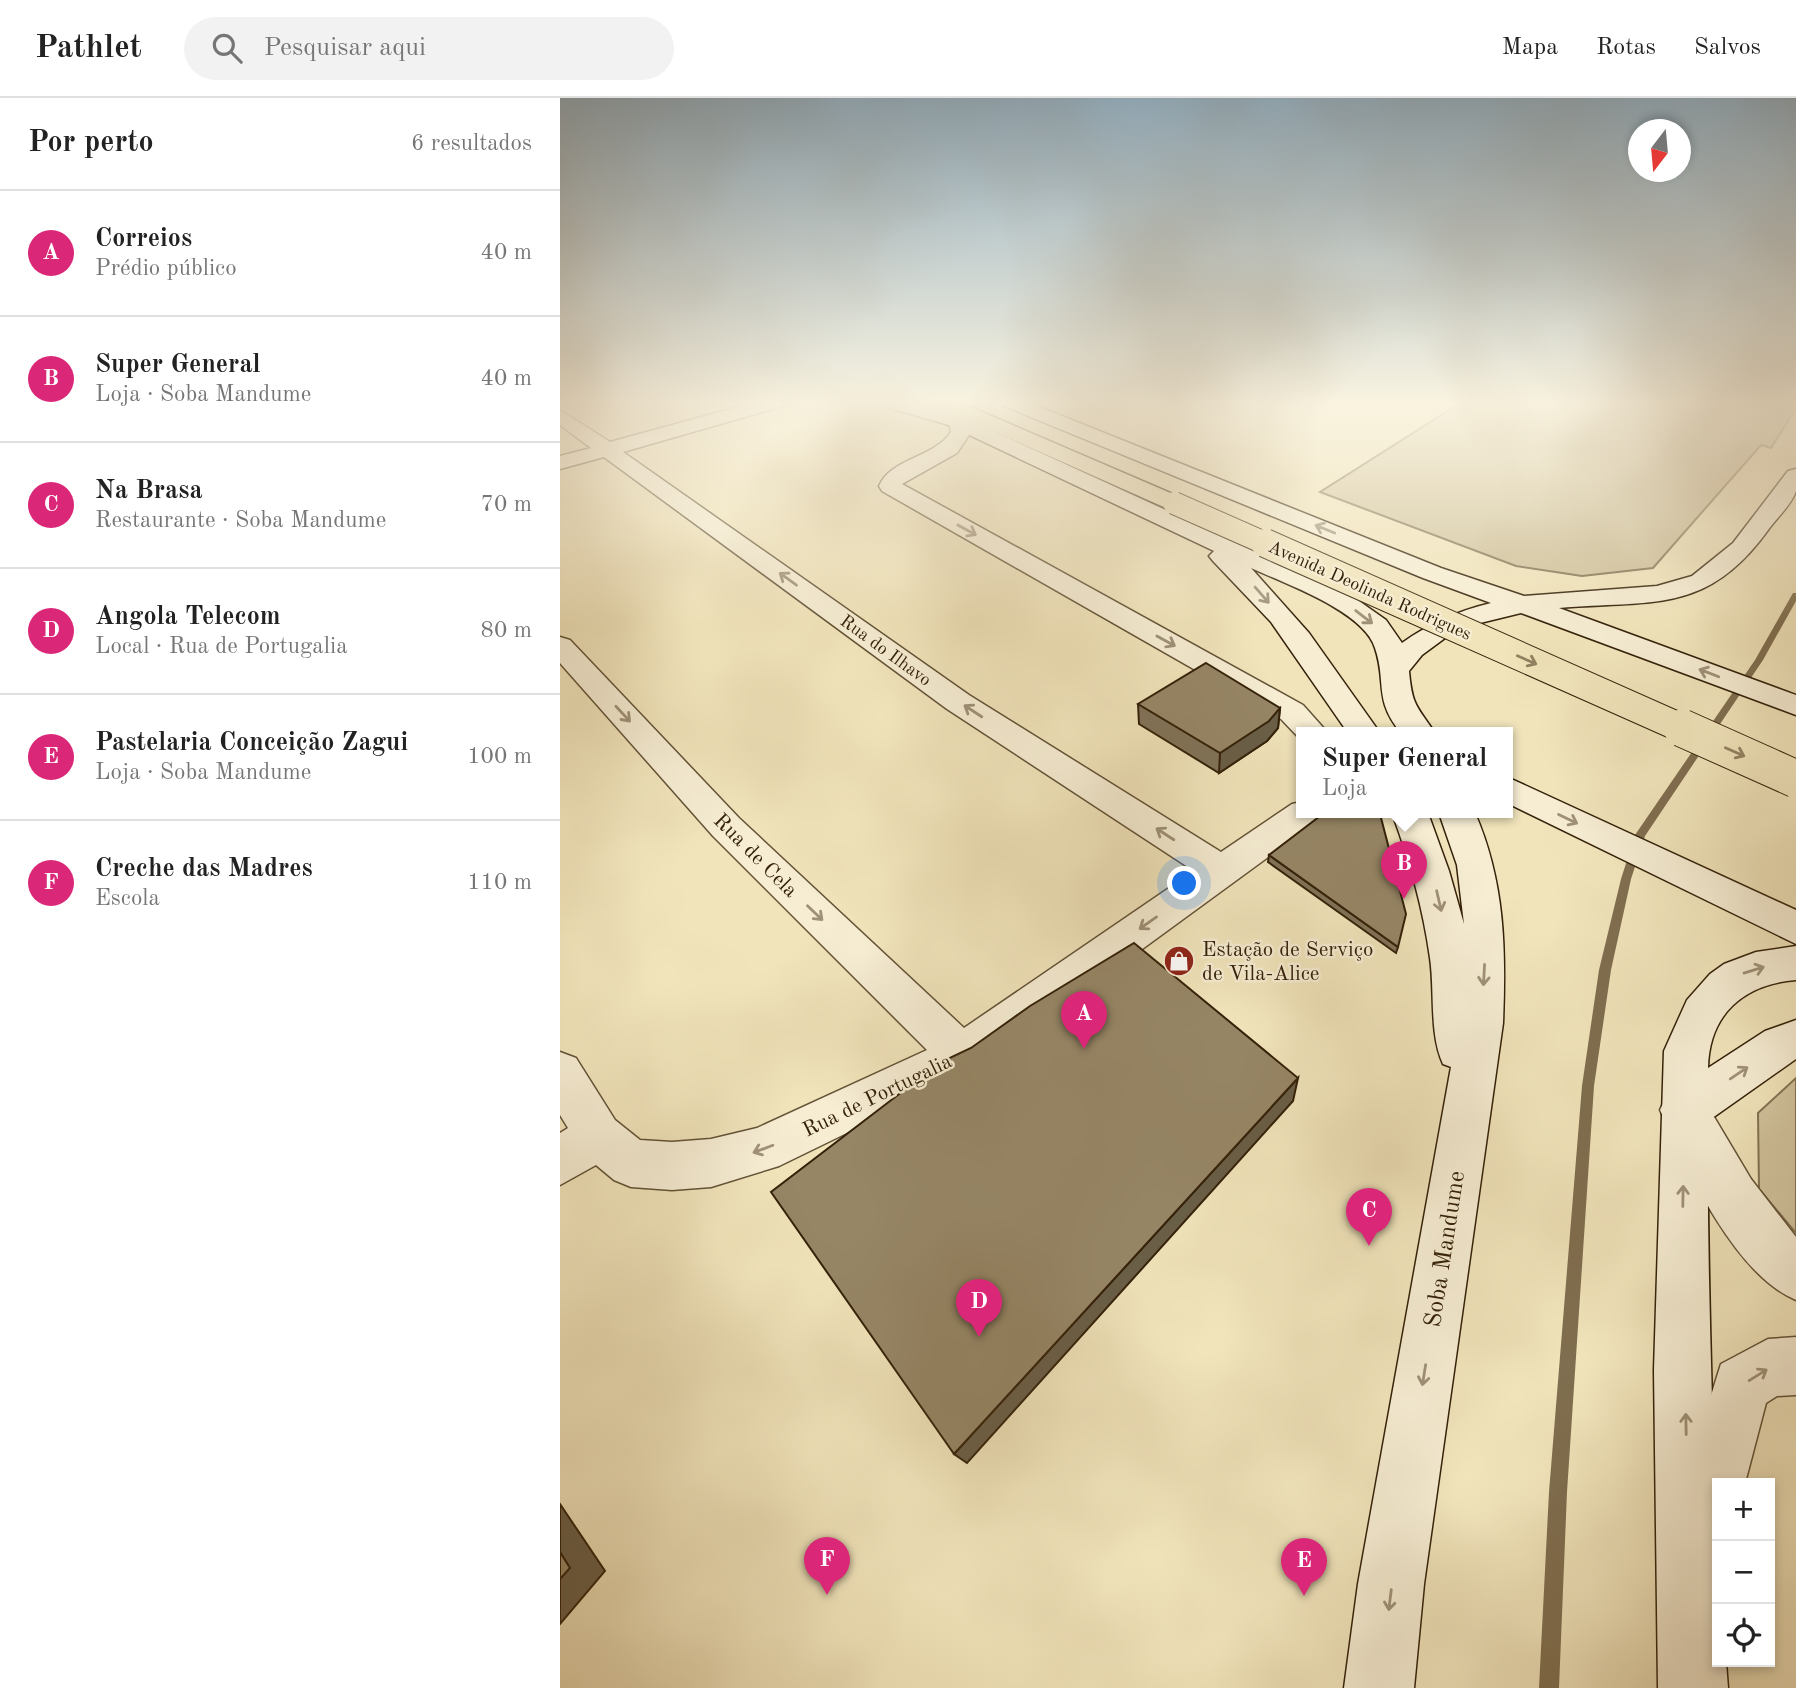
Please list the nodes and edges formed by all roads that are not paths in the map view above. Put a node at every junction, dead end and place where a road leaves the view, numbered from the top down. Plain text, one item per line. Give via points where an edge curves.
1 (645, 476) edge
2 (899, 476) edge
3 (1110, 476) edge
4 (1123, 476) edge
5 (1194, 476) edge
6 (1795, 476) edge
7 (1173, 502) junction
8 (1746, 540) junction
9 (1357, 542) junction
10 (1526, 605) junction
11 (560, 646) edge
12 (1394, 671) junction
13 (573, 678) edge
14 (1796, 706) edge
15 (1306, 727) edge
16 (1359, 727) edge
17 (1412, 727) edge
18 (1796, 755) edge
19 (1796, 779) edge
20 (1513, 792) edge
21 (1297, 818) edge
22 (1412, 818) edge
23 (1459, 818) edge
24 (1222, 871) junction
25 (1796, 928) edge
26 (1796, 963) edge
27 (1796, 1040) edge
28 (962, 1055) junction
29 (560, 1072) edge
30 (1684, 1110) junction
31 (1461, 1138) junction
32 (579, 1149) edge
33 (1796, 1273) edge
34 (1796, 1366) edge
35 (1688, 1573) junction
36 (1379, 1688) edge
37 (1693, 1688) edge

24 -> 1 main road, Rua do Ilhavo via 958,702
2 -> 15 main road via 890,486 1292,712
3 - 7 main road
4 - 7 highway, Avenida Deolinda Rodrigues
9 -> 5 main road
6 - 8 main road
7 -> 12 main road via 1369,619 1390,646
7 -> 16 main road via 1286,624
7 - 18 highway, Avenida Deolinda Rodrigues
7 -> 19 highway, Avenida Deolinda Rodrigues, bridge
8 - 9 main road via 1689,568 1601,584 1480,573
8 - 10 main road via 1716,572 1690,587 1668,593
9 - 10 main road
10 - 12 main road via 1439,630 1404,653
14 -> 10 main road
11 - 13 main road, Rua de Cela
12 - 17 main road via 1396,703
13 -> 28 main road, Rua de Cela
20 -> 25 main road
21 - 24 main road, Rua de Portugalia
22 -> 31 main road via 1436,886 1453,972
23 -> 31 main road, Soba Mandume via 1484,896 1486,942 1481,1023
24 -> 28 main road, Rua de Portugalia
30 -> 26 main road via 1686,1051 1694,1025 1718,991 1734,977 1756,969
30 -> 27 main road via 1781,1045
28 -> 32 main road, Rua de Portugalia via 762,1150 711,1163 631,1163
29 - 32 main road
30 - 33 main road via 1730,1190
35 -> 30 main road
31 -> 36 main road, Soba Mandume
35 -> 34 main road via 1742,1385 1768,1368
35 - 37 main road

